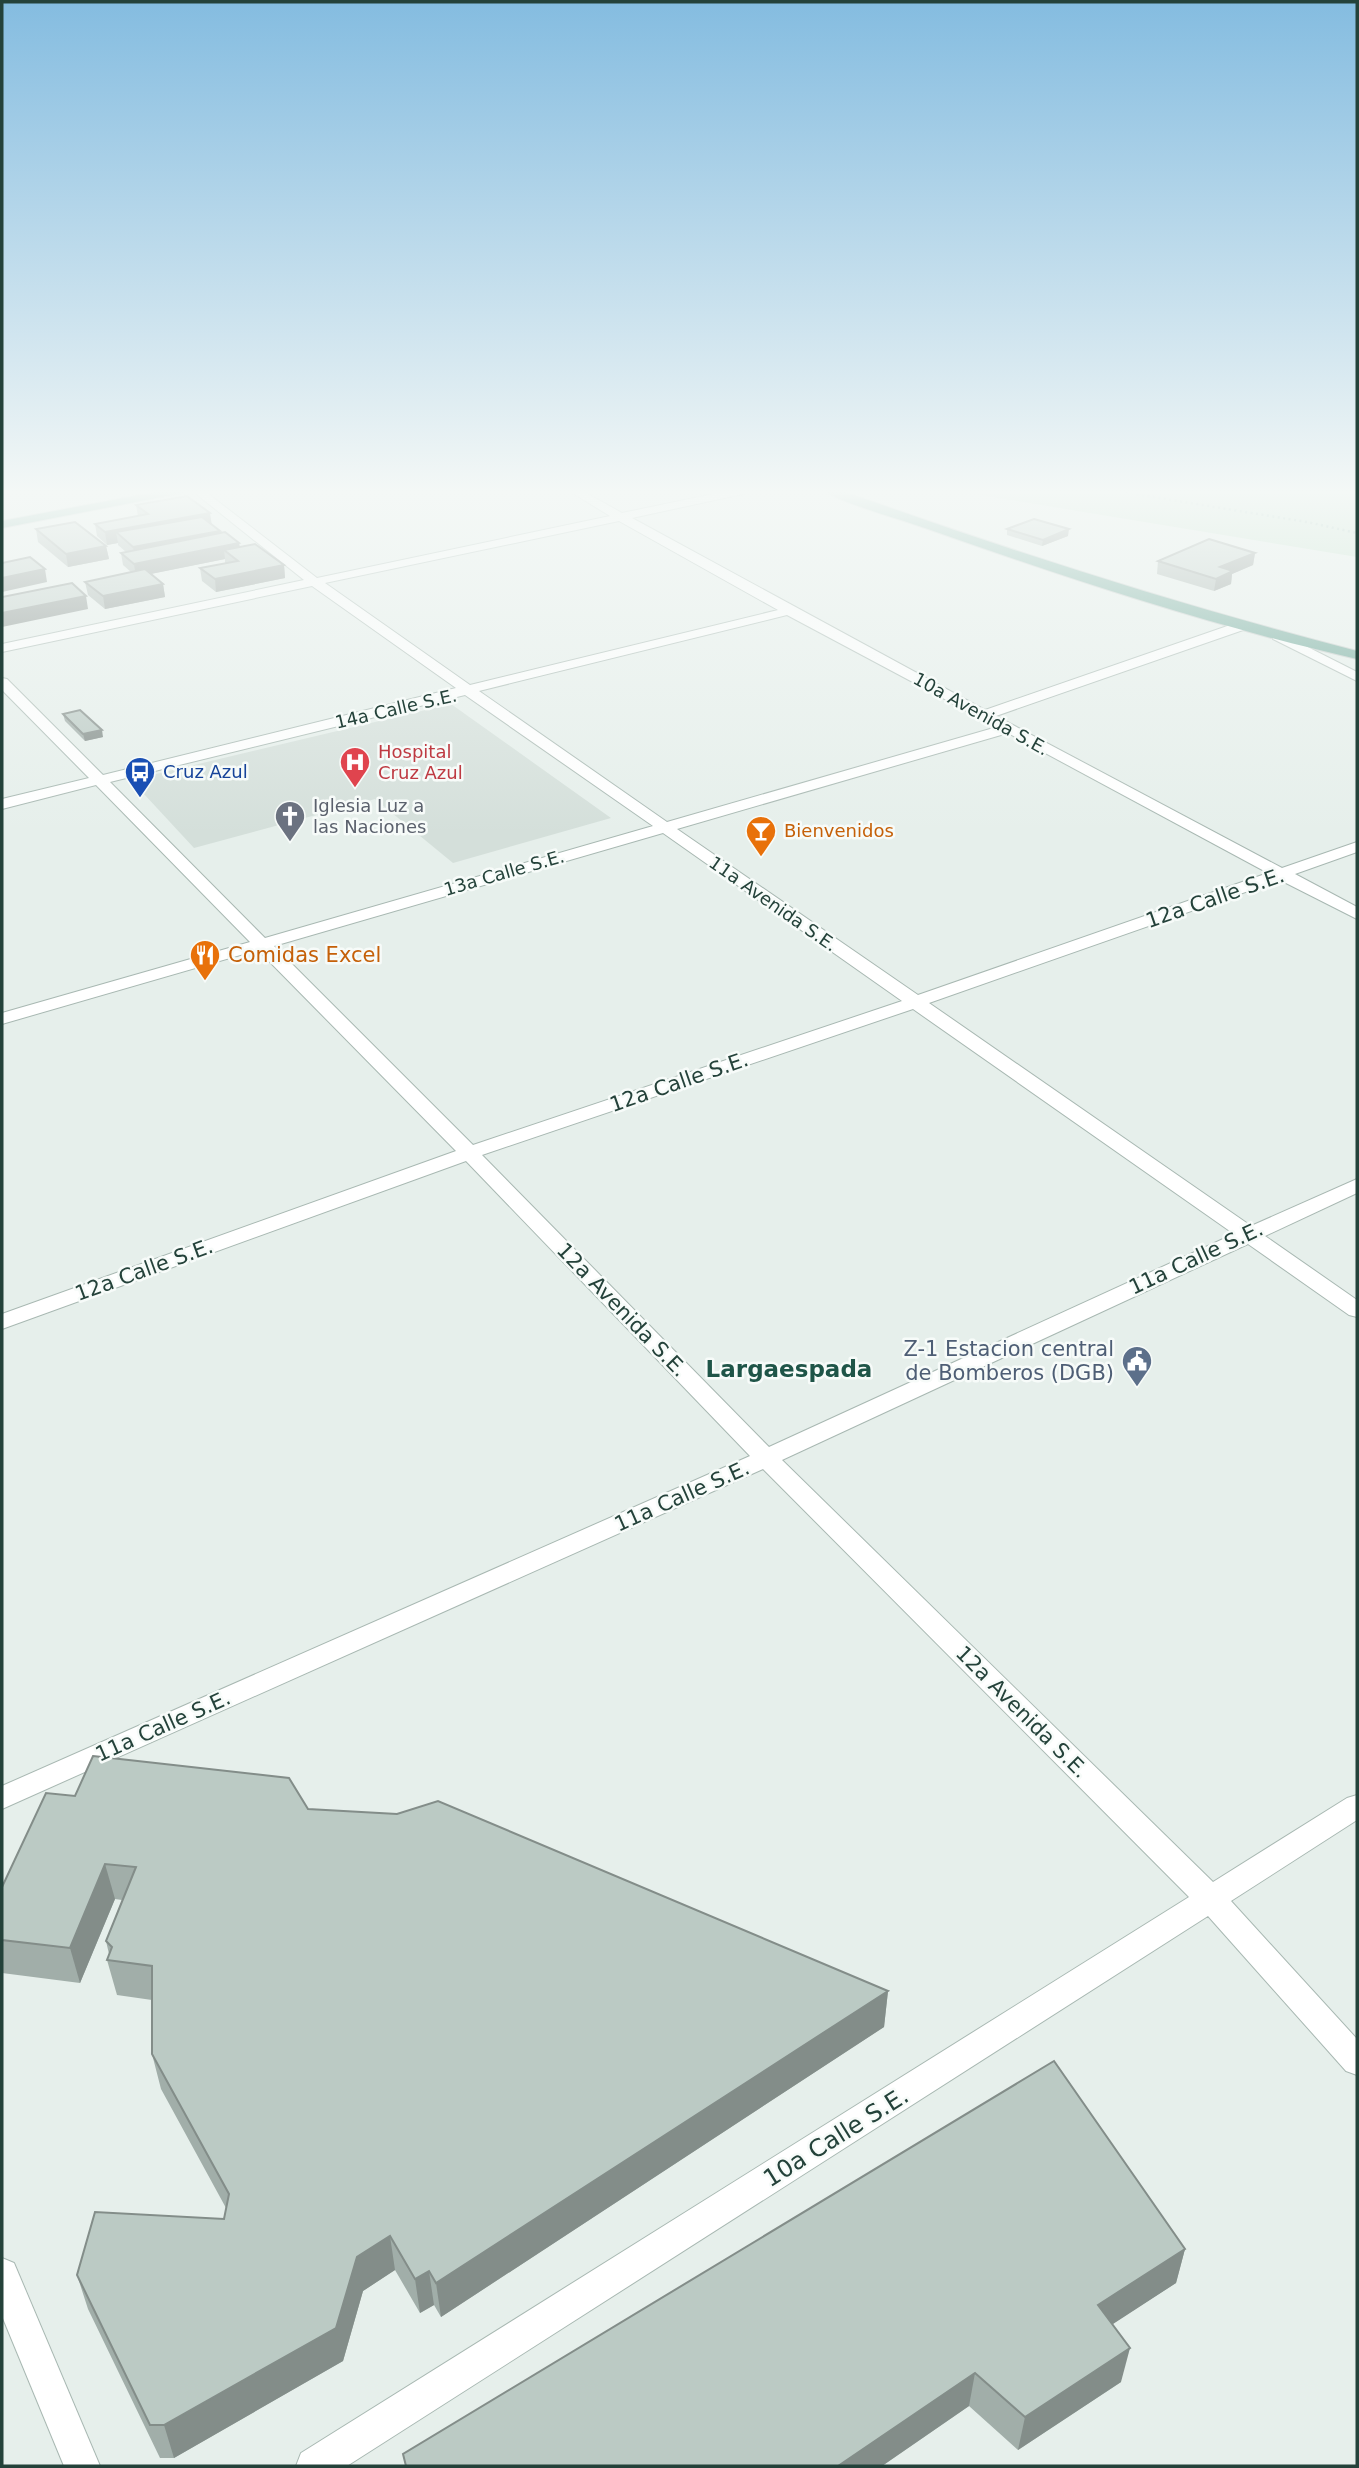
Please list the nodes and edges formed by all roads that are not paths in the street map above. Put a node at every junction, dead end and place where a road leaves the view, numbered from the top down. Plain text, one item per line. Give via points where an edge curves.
1 (202, 604) edge
2 (346, 604) edge
3 (777, 604) edge
4 (1170, 604) edge
5 (789, 611) junction
6 (1241, 626) junction
7 (1278, 636) junction
8 (2, 648) edge
9 (1357, 655) edge
10 (1357, 677) edge
11 (2, 682) edge
12 (469, 691) junction
13 (985, 715) junction
14 (1007, 729) junction
15 (98, 779) junction
16 (2, 804) edge
17 (665, 827) junction
18 (1357, 847) edge
19 (1281, 875) junction
20 (1357, 915) edge
21 (261, 943) junction
22 (913, 1003) junction
23 (2, 1019) edge
24 (469, 1153) junction
25 (1357, 1185) edge
26 (1246, 1235) junction
27 (1357, 1310) edge
28 (2, 1322) edge
29 (766, 1458) junction
30 (2, 1798) edge
31 (1357, 1806) edge
32 (1212, 1900) junction
33 (1357, 2061) edge
34 (2, 2275) edge
35 (82, 2466) edge
36 (314, 2466) edge

1 - 8 street
2 - 12 street, 11a Avenida S.E.
3 - 5 street, 10a Avenida S.E.
4 - 6 main road
5 - 12 street, 14a Calle S.E.
5 - 13 street, 10a Avenida S.E.
6 - 7 main road
6 - 13 street
7 - 9 main road
7 - 10 street
11 - 15 street, 12a Avenida S.E.
12 - 15 street, 14a Calle S.E.
12 - 17 street, 11a Avenida S.E.
13 - 14 street, 10a Avenida S.E.
14 - 17 street, 13a Calle S.E.
14 - 19 street, 10a Avenida S.E.
15 - 16 street, 14a Calle S.E.
15 - 21 street, 12a Avenida S.E.
17 - 21 street, 13a Calle S.E.
17 - 22 street, 11a Avenida S.E.
18 - 19 street, 12a Calle S.E.
19 - 20 street, 10a Avenida S.E.
19 - 22 street, 12a Calle S.E.
21 - 23 street, 13a Calle S.E.
21 - 24 street, 12a Avenida S.E.
22 - 24 street, 12a Calle S.E.
22 - 26 street, 11a Avenida S.E.
24 - 28 street, 12a Calle S.E.
24 - 29 street, 12a Avenida S.E.
25 - 26 street, 11a Calle S.E.
26 - 27 street, 11a Avenida S.E.
26 - 29 street, 11a Calle S.E.
29 - 30 street, 11a Calle S.E.
29 - 32 street, 12a Avenida S.E.
31 - 32 street, 10a Calle S.E.
32 - 33 street, 12a Avenida S.E.
32 - 36 street, 10a Calle S.E.
34 - 35 street

